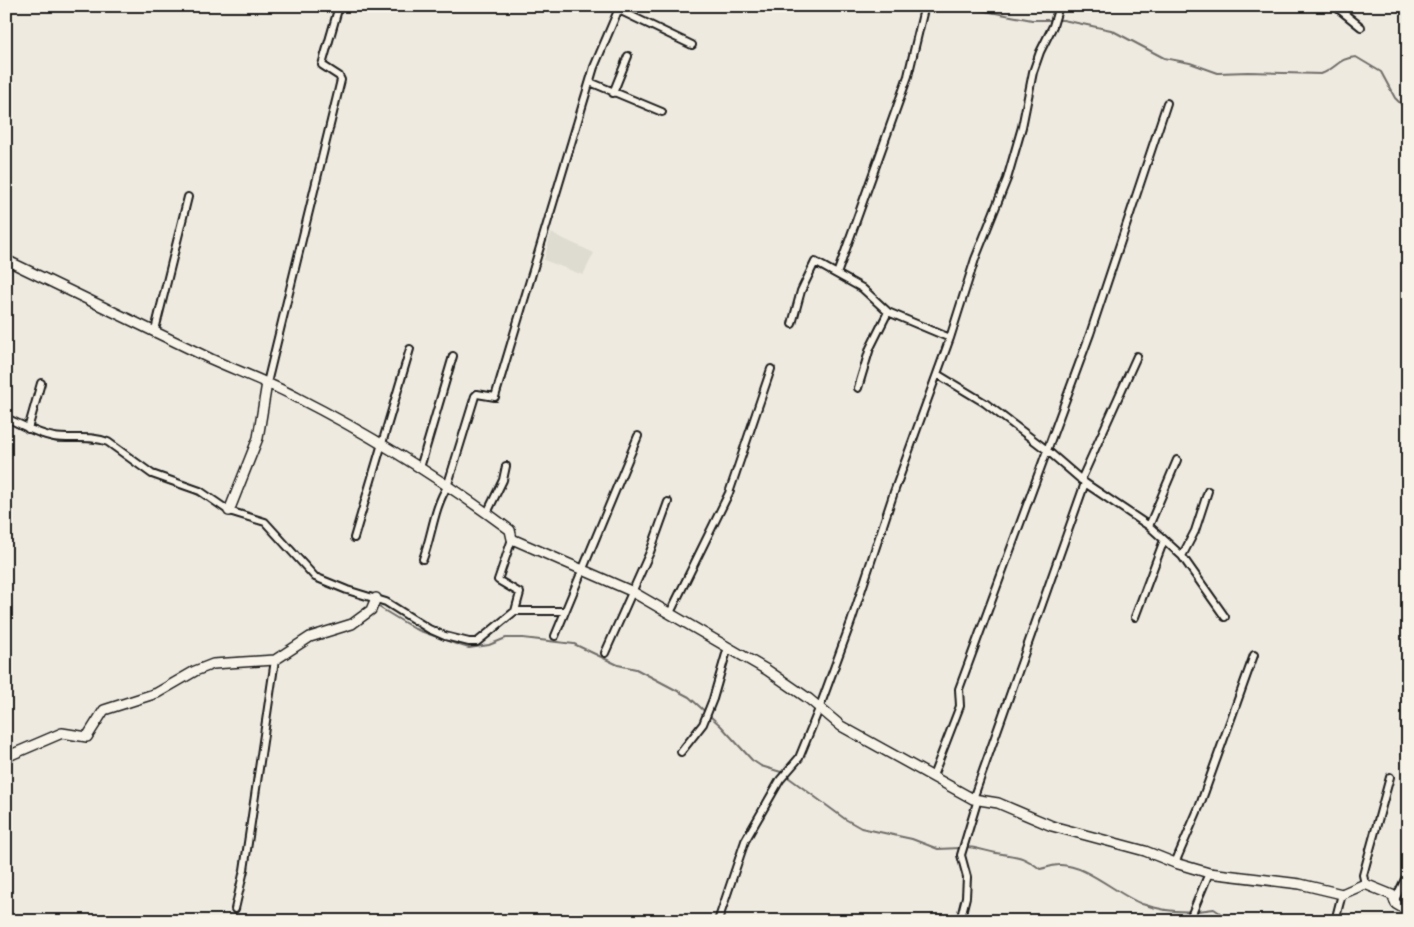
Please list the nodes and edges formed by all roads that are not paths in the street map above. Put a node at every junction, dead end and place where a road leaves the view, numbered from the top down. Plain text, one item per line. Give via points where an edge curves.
1 (339, 6) edge
2 (1059, 6) edge
3 (1335, 6) edge
4 (620, 8) edge
5 (924, 9) dead end
6 (1361, 27) dead end
7 (692, 44) dead end
8 (628, 56) dead end
9 (590, 82) junction
10 (613, 93) junction
11 (1167, 103) dead end
12 (662, 112) dead end
13 (188, 197) dead end
14 (6, 260) edge
15 (837, 274) junction
16 (888, 312) junction
17 (792, 324) dead end
18 (155, 330) junction
19 (950, 338) junction
20 (410, 349) dead end
21 (453, 356) dead end
22 (1137, 356) dead end
23 (772, 369) dead end
24 (937, 374) junction
25 (41, 383) dead end
26 (267, 383) junction
27 (858, 388) dead end
28 (6, 418) edge
29 (28, 429) junction
30 (638, 436) dead end
31 (382, 447) junction
32 (1048, 451) junction
33 (1177, 460) dead end
34 (506, 466) dead end
35 (420, 468) junction
36 (1083, 481) junction
37 (447, 487) junction
38 (1208, 491) dead end
39 (668, 502) dead end
40 (229, 510) junction
41 (487, 513) junction
42 (1149, 526) junction
43 (354, 538) dead end
44 (512, 539) junction
45 (1164, 540) junction
46 (1182, 556) junction
47 (423, 559) dead end
48 (583, 570) junction
49 (631, 591) junction
50 (376, 598) junction
51 (515, 611) junction
52 (564, 611) junction
53 (670, 614) junction
54 (1135, 617) dead end
55 (1225, 617) dead end
56 (555, 636) dead end
57 (728, 647) junction
58 (605, 652) dead end
59 (1254, 654) dead end
60 (275, 660) junction
61 (819, 709) junction
62 (681, 752) dead end
63 (6, 756) edge
64 (934, 776) junction
65 (1390, 777) dead end
66 (976, 799) junction
67 (1175, 863) junction
68 (1208, 873) junction
69 (1408, 873) edge
70 (1365, 884) junction
71 (1342, 894) junction
72 (1394, 902) junction
73 (235, 909) dead end
74 (1408, 911) edge
75 (1189, 920) edge
76 (718, 921) edge
77 (960, 921) edge
78 (1335, 921) edge

1 - 26 street via 322,65 340,76 341,80
2 - 19 street via 1054,26 1033,72 1007,179 975,259
3 - 6 street
4 - 7 street
4 - 9 street
5 - 15 street via 908,76
8 - 10 street
9 - 10 street
9 - 37 street via 495,397 475,396
10 - 12 street
11 - 32 street
13 - 18 street
14 - 18 street
15 - 16 street via 862,288
15 - 17 street via 815,262 801,292
16 - 19 street
16 - 27 street via 870,348
18 - 26 street
19 - 24 street
20 - 31 street
21 - 35 street
22 - 36 street
23 - 53 street via 729,493
24 - 32 street via 985,404
24 - 61 street
25 - 29 street
26 - 31 street via 346,423
26 - 40 street via 258,438
28 - 29 street
29 - 40 street via 62,438 101,439 141,468 200,491
30 - 48 street
31 - 35 street
31 - 43 street
32 - 36 street
32 - 64 street via 959,690 960,706
33 - 42 street
34 - 41 street
35 - 37 street
36 - 42 street
36 - 66 street
37 - 41 street
37 - 47 street via 440,499
38 - 46 street via 1195,531
39 - 49 street via 650,552
40 - 50 street via 264,522 315,577
41 - 44 street via 510,530
42 - 45 street
44 - 48 street
44 - 51 street via 498,580 520,593
45 - 46 street
45 - 54 street
46 - 55 street
48 - 49 street
48 - 52 street
49 - 53 street
49 - 58 street
50 - 51 street via 429,629 469,642 485,637
50 - 60 street via 371,610 352,624 310,637
51 - 52 street
52 - 56 street
53 - 57 street
57 - 61 street via 792,686
57 - 62 street via 703,724
59 - 67 street via 1200,805
60 - 63 street via 213,664 157,693 104,710 87,737 62,733
60 - 73 street via 244,870
61 - 64 street via 841,726
61 - 76 street via 800,758 780,780 745,841
64 - 66 street
65 - 70 street via 1363,875
66 - 67 street via 998,803 1052,826 1144,851
66 - 77 street via 973,821 961,855 967,877
67 - 68 street
68 - 71 street via 1300,884
68 - 75 street
69 - 72 street
70 - 71 street
70 - 72 street via 1392,894
71 - 78 street
72 - 74 street

